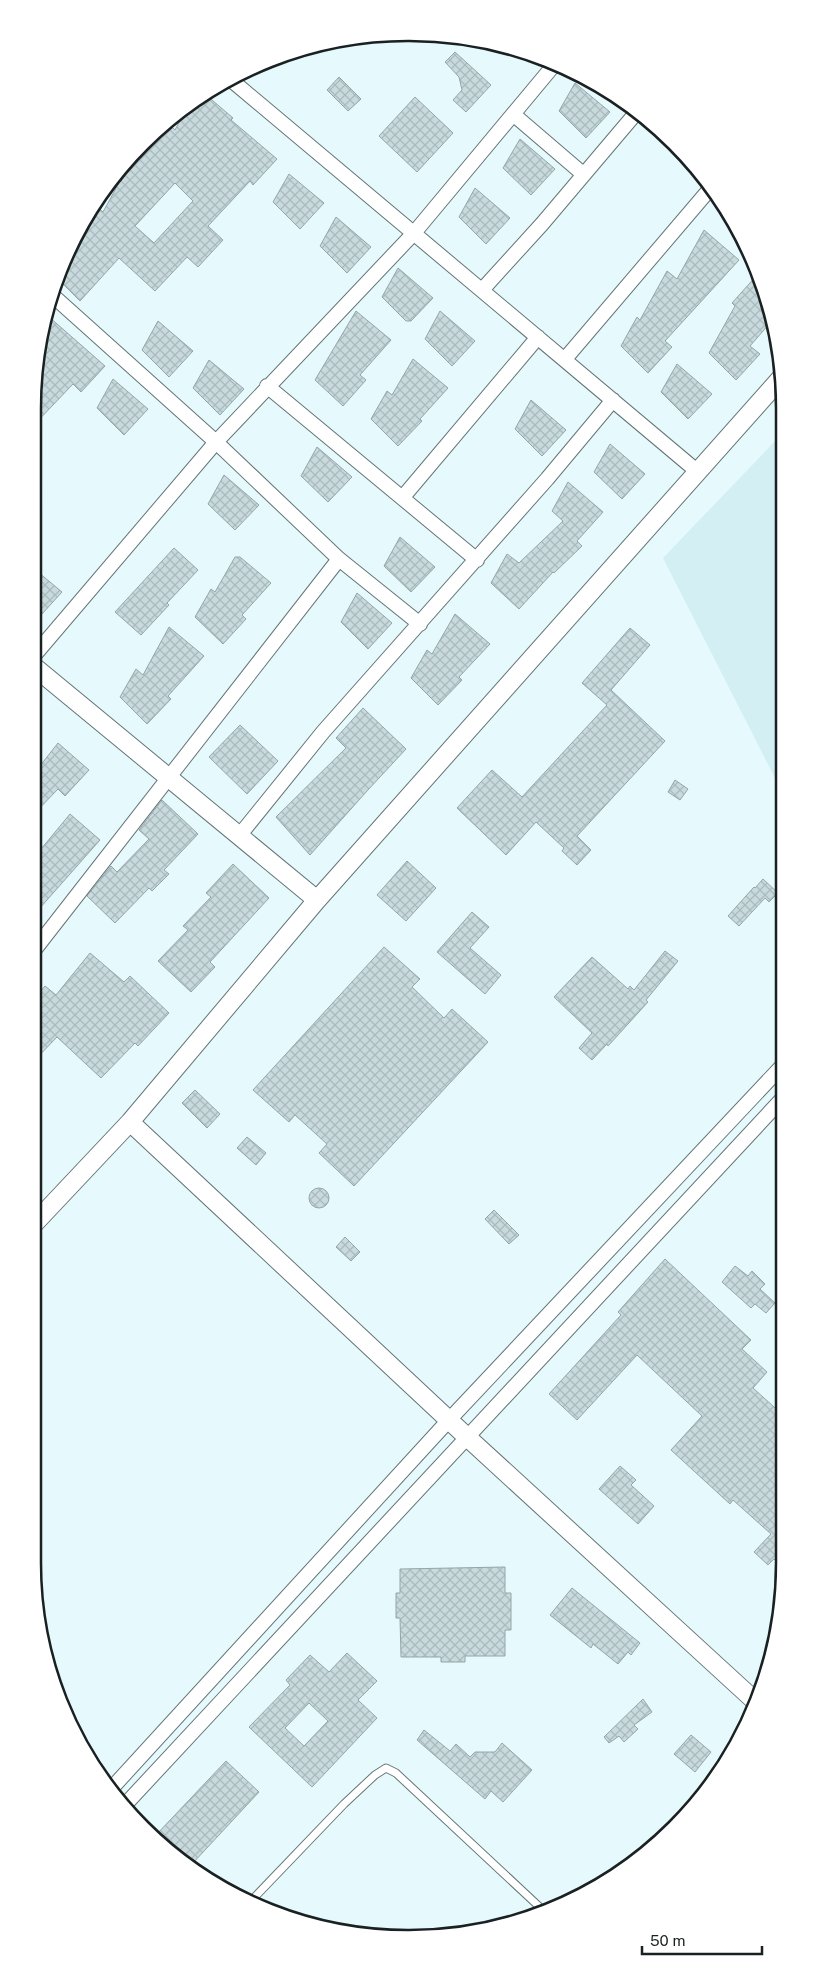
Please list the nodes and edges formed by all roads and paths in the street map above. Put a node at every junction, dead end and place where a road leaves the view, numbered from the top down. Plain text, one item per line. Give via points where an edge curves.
1 (550, 70) edge
2 (236, 84) edge
3 (513, 114) junction
4 (632, 117) edge
5 (583, 174) junction
6 (706, 193) edge
7 (414, 233) junction
8 (482, 290) junction
9 (58, 300) edge
10 (538, 337) junction
11 (565, 359) junction
12 (775, 385) edge
13 (267, 386) junction
14 (612, 400) junction
15 (216, 442) junction
16 (698, 472) junction
17 (403, 497) junction
18 (339, 559) junction
19 (477, 560) junction
20 (420, 624) junction
21 (41, 647) edge
22 (41, 672) edge
23 (168, 778) junction
24 (239, 836) junction
25 (317, 900) junction
26 (41, 941) edge
27 (776, 1072) edge
28 (776, 1106) edge
29 (130, 1122) junction
30 (41, 1216) edge
31 (449, 1420) junction
32 (468, 1437) junction
33 (750, 1697) edge
34 (116, 1785) edge
35 (129, 1801) edge
36 (255, 1896) edge
37 (538, 1906) edge

1 - 3 street
2 - 7 street
3 - 5 street
3 - 7 street
4 - 5 street
5 - 8 street
6 - 11 street
7 - 8 street
7 - 13 street
8 - 10 street
9 - 15 street
10 - 11 street
10 - 17 street
11 - 14 street
12 - 16 street
13 - 15 street
13 - 17 street
14 - 16 street
14 - 19 street
15 - 18 street
15 - 21 street
16 - 25 street
17 - 19 street
18 - 20 street
18 - 23 street
19 - 20 street
20 - 24 street via 323,732
22 - 23 street
23 - 24 street
23 - 26 street
24 - 25 street
25 - 29 street
27 - 31 street
28 - 32 street
29 - 30 street
29 - 31 street
31 - 32 street
31 - 34 street
32 - 33 street
32 - 35 street
36 - 37 lane via 344,1804 386,1768 396,1773

